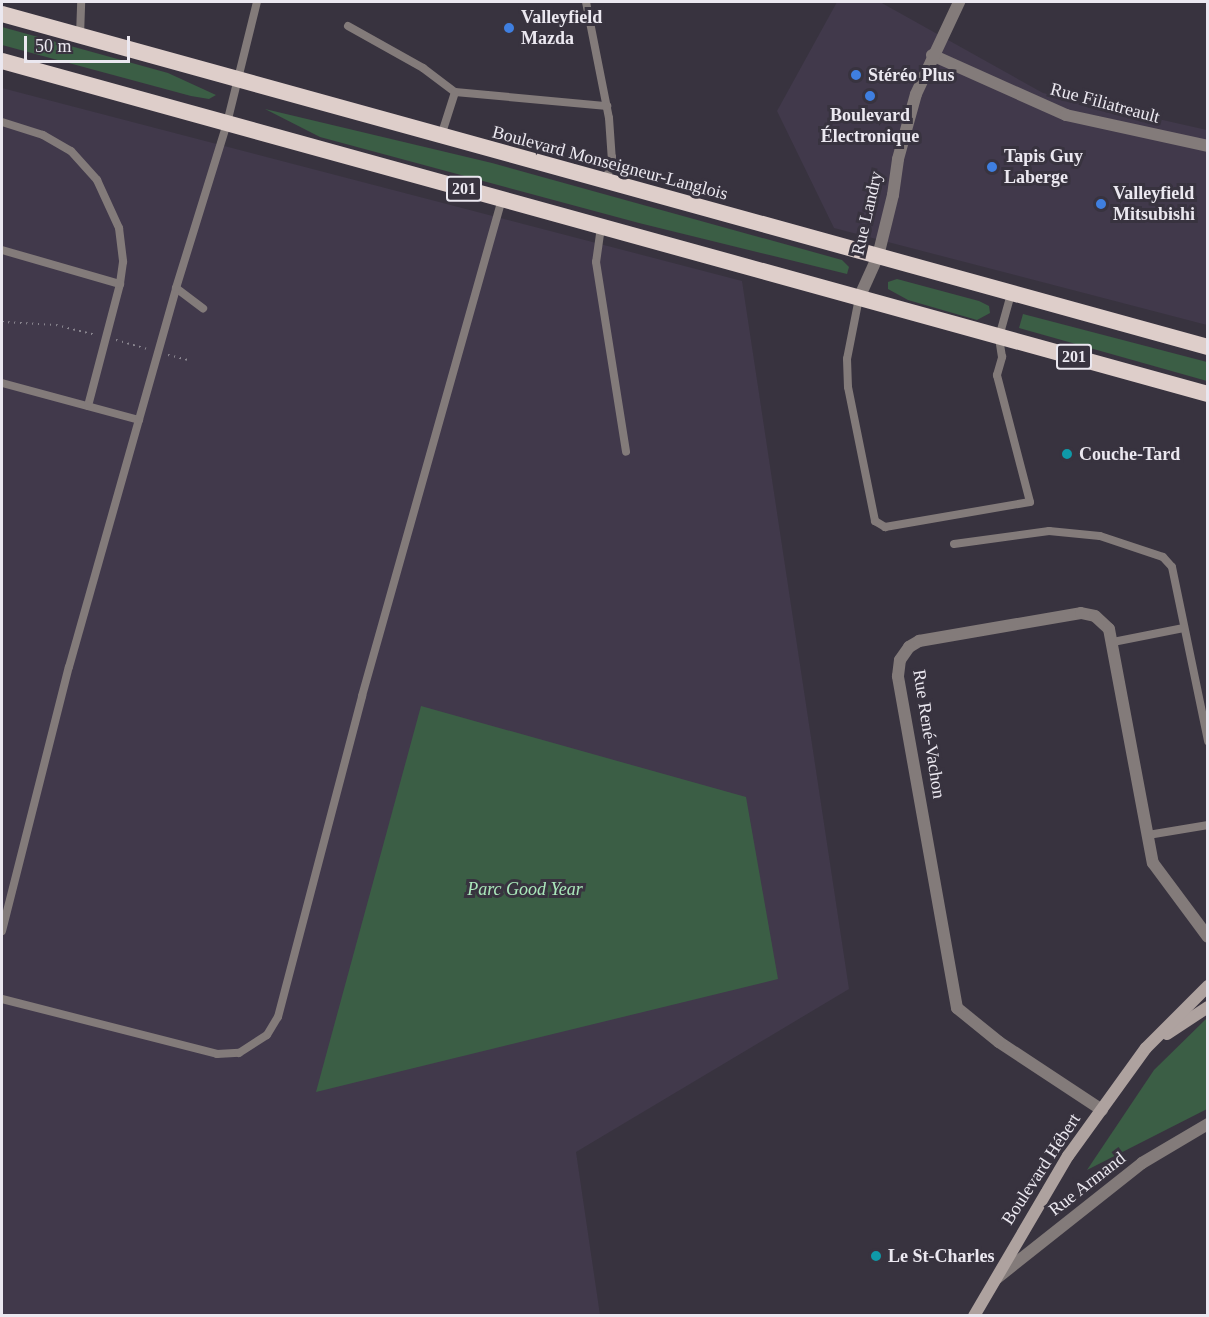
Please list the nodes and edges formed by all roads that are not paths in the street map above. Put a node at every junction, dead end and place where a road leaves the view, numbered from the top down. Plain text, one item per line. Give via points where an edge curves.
1 (81, 2) edge
2 (257, 2) edge
3 (586, 2) edge
4 (959, 2) edge
5 (2, 14) edge
6 (348, 26) dead end
7 (80, 36) junction
8 (932, 55) junction
9 (2, 61) edge
10 (239, 81) junction
11 (455, 92) junction
12 (607, 106) junction
13 (2, 122) edge
14 (227, 123) junction
15 (441, 136) junction
16 (1208, 146) edge
17 (606, 182) junction
18 (502, 199) junction
19 (601, 227) junction
20 (2, 250) edge
21 (878, 256) junction
22 (120, 284) junction
23 (176, 288) junction
24 (1011, 294) junction
25 (859, 298) junction
26 (203, 308) dead end
27 (999, 337) junction
28 (1208, 347) edge
29 (2, 384) edge
30 (1208, 394) edge
31 (88, 406) junction
32 (139, 420) junction
33 (626, 452) dead end
34 (954, 544) dead end
35 (1184, 628) junction
36 (1113, 642) junction
37 (1208, 741) edge
38 (1208, 825) edge
39 (1148, 836) junction
40 (2, 931) edge
41 (1208, 937) edge
42 (1208, 986) edge
43 (2, 999) edge
44 (1208, 1007) edge
45 (1146, 1048) junction
46 (1102, 1110) junction
47 (1208, 1124) edge
48 (993, 1280) junction
49 (974, 1316) edge

1 - 7 lane
2 - 10 lane
3 - 12 lane
4 - 8 street, Rue Landry
5 - 7 highway, Boulevard Monseigneur-Langlois / 201
6 - 11 lane via 423,68
7 - 10 highway, Boulevard Monseigneur-Langlois / 201
8 - 16 street, Rue Filiatreault via 1066,114
8 - 21 street, Rue Landry via 903,137
9 - 14 highway, 201
10 - 14 lane
10 - 15 highway, Boulevard Monseigneur-Langlois / 201
11 - 12 lane
11 - 15 lane
12 - 17 lane via 612,157
13 - 22 lane via 57,142 71,151 97,180 119,228 123,262
14 - 18 highway, 201
14 - 23 lane
15 - 17 highway, Boulevard Monseigneur-Langlois / 201
17 - 21 highway, Boulevard Monseigneur-Langlois / 201
18 - 19 highway, 201
18 - 43 lane via 362,696 278,1017 267,1035 239,1053 217,1054
19 - 25 highway, 201
19 - 33 lane via 596,262
20 - 22 lane
21 - 24 highway, Boulevard Monseigneur-Langlois / 201
21 - 25 street, Rue Landry
22 - 31 lane
23 - 26 lane
23 - 32 lane
24 - 27 lane
24 - 28 highway, Boulevard Monseigneur-Langlois / 201
25 - 27 highway, 201
25 - 27 lane via 847,359 848,387 876,521 885,527 1030,502 997,375 1002,357
27 - 30 highway, 201
29 - 31 lane
31 - 32 lane
32 - 40 lane
34 - 35 lane via 1049,531 1100,537 1149,550 1172,567
35 - 36 lane
35 - 37 lane
36 - 39 street, Rue René-Vachon
36 - 46 street, Rue René-Vachon via 1109,629 1095,616 1081,613 919,641 900,660 898,676 957,1008 999,1042
38 - 39 lane
39 - 41 street, Rue René-Vachon via 1153,863
42 - 45 main road, Boulevard Hébert
44 - 45 main road, Boulevard Hébert
45 - 46 main road, Boulevard Hébert
46 - 48 main road, Boulevard Hébert via 1065,1161
47 - 48 street, Rue Armand via 1142,1163
48 - 49 main road, Boulevard Hébert

